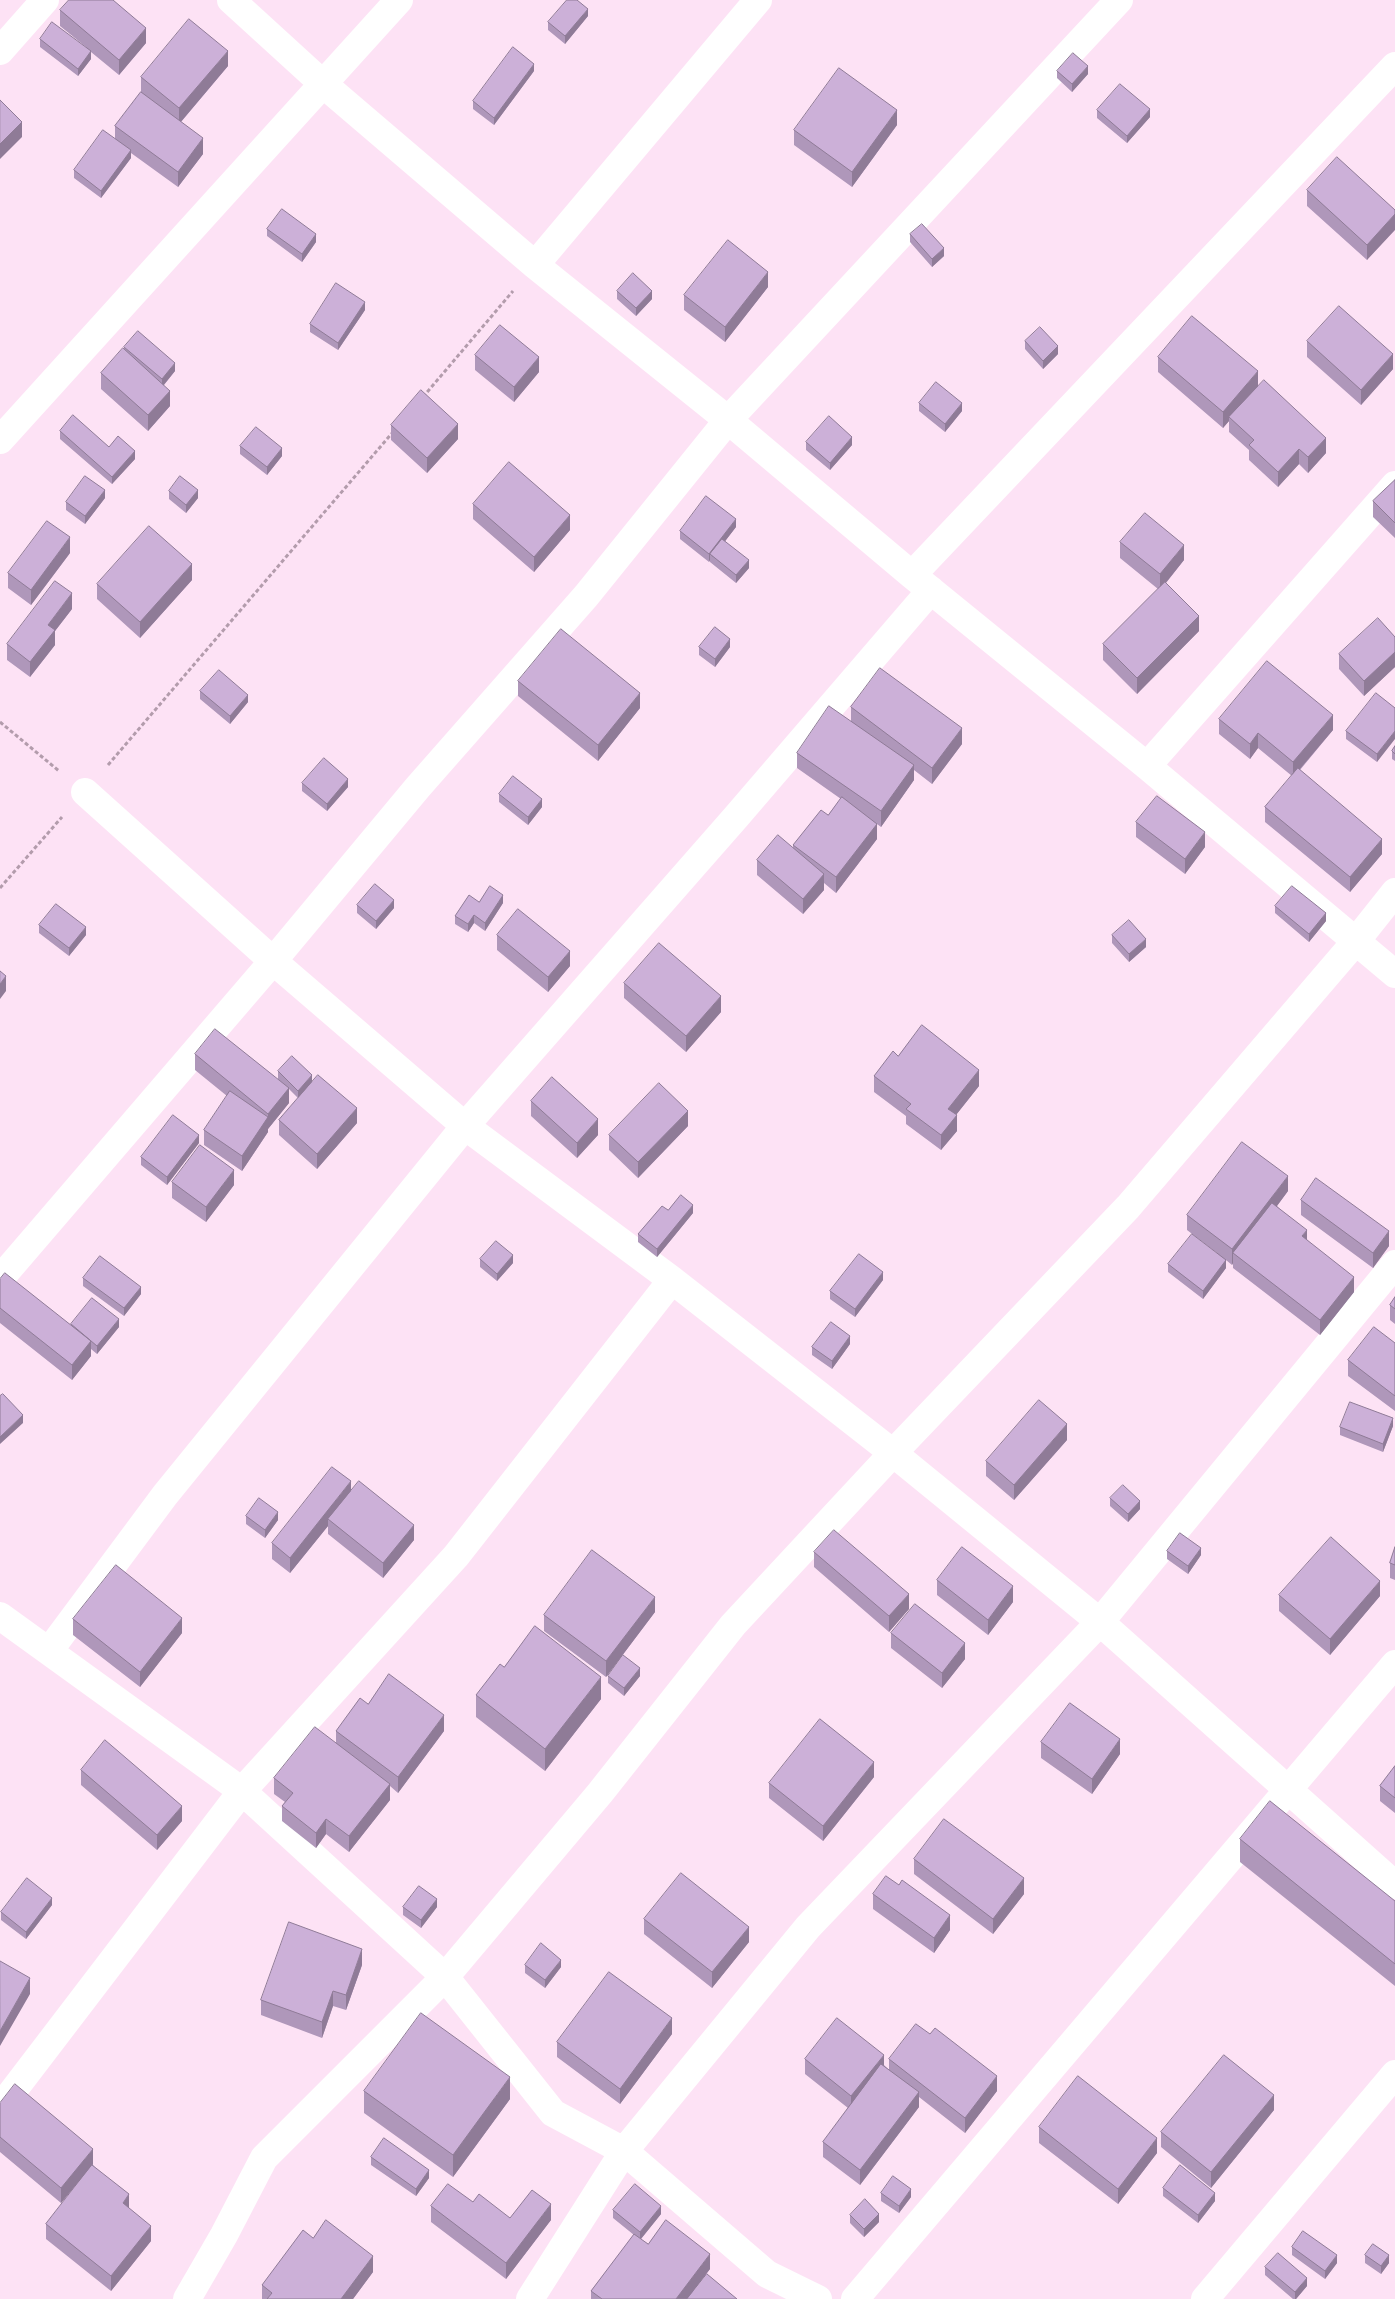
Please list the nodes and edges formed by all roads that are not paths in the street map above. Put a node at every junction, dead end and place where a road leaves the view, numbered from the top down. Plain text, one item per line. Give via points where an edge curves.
1 (45, 0) edge
2 (231, 0) edge
3 (399, 0) edge
4 (758, 0) edge
5 (1119, 0) edge
6 (0, 51) edge
7 (1395, 66) edge
8 (322, 83) junction
9 (536, 265) junction
10 (728, 420) junction
11 (0, 440) edge
12 (1395, 485) edge
13 (922, 583) junction
14 (1147, 766) junction
15 (85, 792) road end
16 (1395, 892) edge
17 (1356, 941) junction
18 (274, 961) junction
19 (1395, 974) edge
20 (465, 1126) junction
21 (1395, 1264) edge
22 (0, 1279) edge
23 (672, 1280) junction
24 (893, 1454) junction
25 (0, 1616) edge
26 (1100, 1622) junction
27 (49, 1651) junction
28 (1395, 1664) edge
29 (1288, 1790) junction
30 (242, 1791) junction
31 (1395, 1885) edge
32 (445, 1977) junction
33 (1395, 2074) edge
34 (0, 2108) edge
35 (624, 2151) junction
36 (187, 2299) edge
37 (530, 2299) edge
38 (818, 2299) edge
39 (855, 2299) edge
40 (1205, 2299) edge

1 - 6 street
2 - 8 street
3 - 8 street
4 - 9 street
5 - 10 street
7 - 13 street
8 - 9 street
8 - 11 street
9 - 10 street
10 - 13 street
10 - 18 street via 586,596 418,788
12 - 14 street
13 - 14 street
13 - 20 street via 736,817
14 - 17 street
15 - 18 street
16 - 17 street
17 - 19 street
17 - 24 street via 1128,1207
18 - 20 street
18 - 22 street
20 - 23 street
20 - 27 street via 165,1495
21 - 26 street
23 - 24 street
23 - 30 street via 456,1556
24 - 26 street
24 - 32 street via 733,1625 600,1793
25 - 27 street
26 - 29 street
26 - 35 street via 808,1927
27 - 30 street
28 - 29 street
29 - 31 street
29 - 39 street
30 - 32 street
30 - 34 street
32 - 35 street via 553,2114
32 - 36 street via 264,2158
33 - 40 street
35 - 37 street
35 - 38 street via 767,2274

